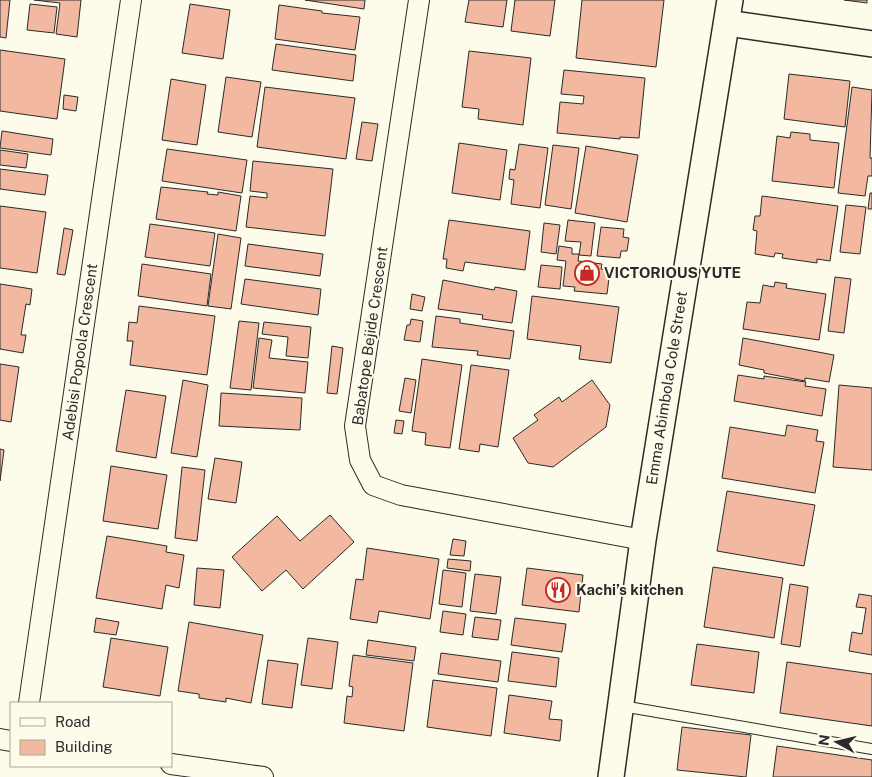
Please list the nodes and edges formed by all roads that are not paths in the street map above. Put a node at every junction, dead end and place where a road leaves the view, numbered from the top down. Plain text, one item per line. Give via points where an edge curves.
1 (131, 0) edge
2 (419, 0) edge
3 (728, 11) edge
4 (872, 44) edge
5 (643, 540) junction
6 (29, 702) edge
7 (622, 706) junction
8 (872, 748) edge
9 (172, 764) edge
10 (263, 777) edge
11 (611, 777) edge

1 - 6 street, Adebisi Popoola Crescent
2 - 5 street, Babatope Bejide Crescent via 355,426 360,460 374,485 402,495
3 - 4 street
3 - 5 street, Emma Abimbola Cole Street
5 - 7 street, Emma Abimbola Cole Street
7 - 8 lane
7 - 11 street, Emma Abimbola Cole Street
9 - 10 street

